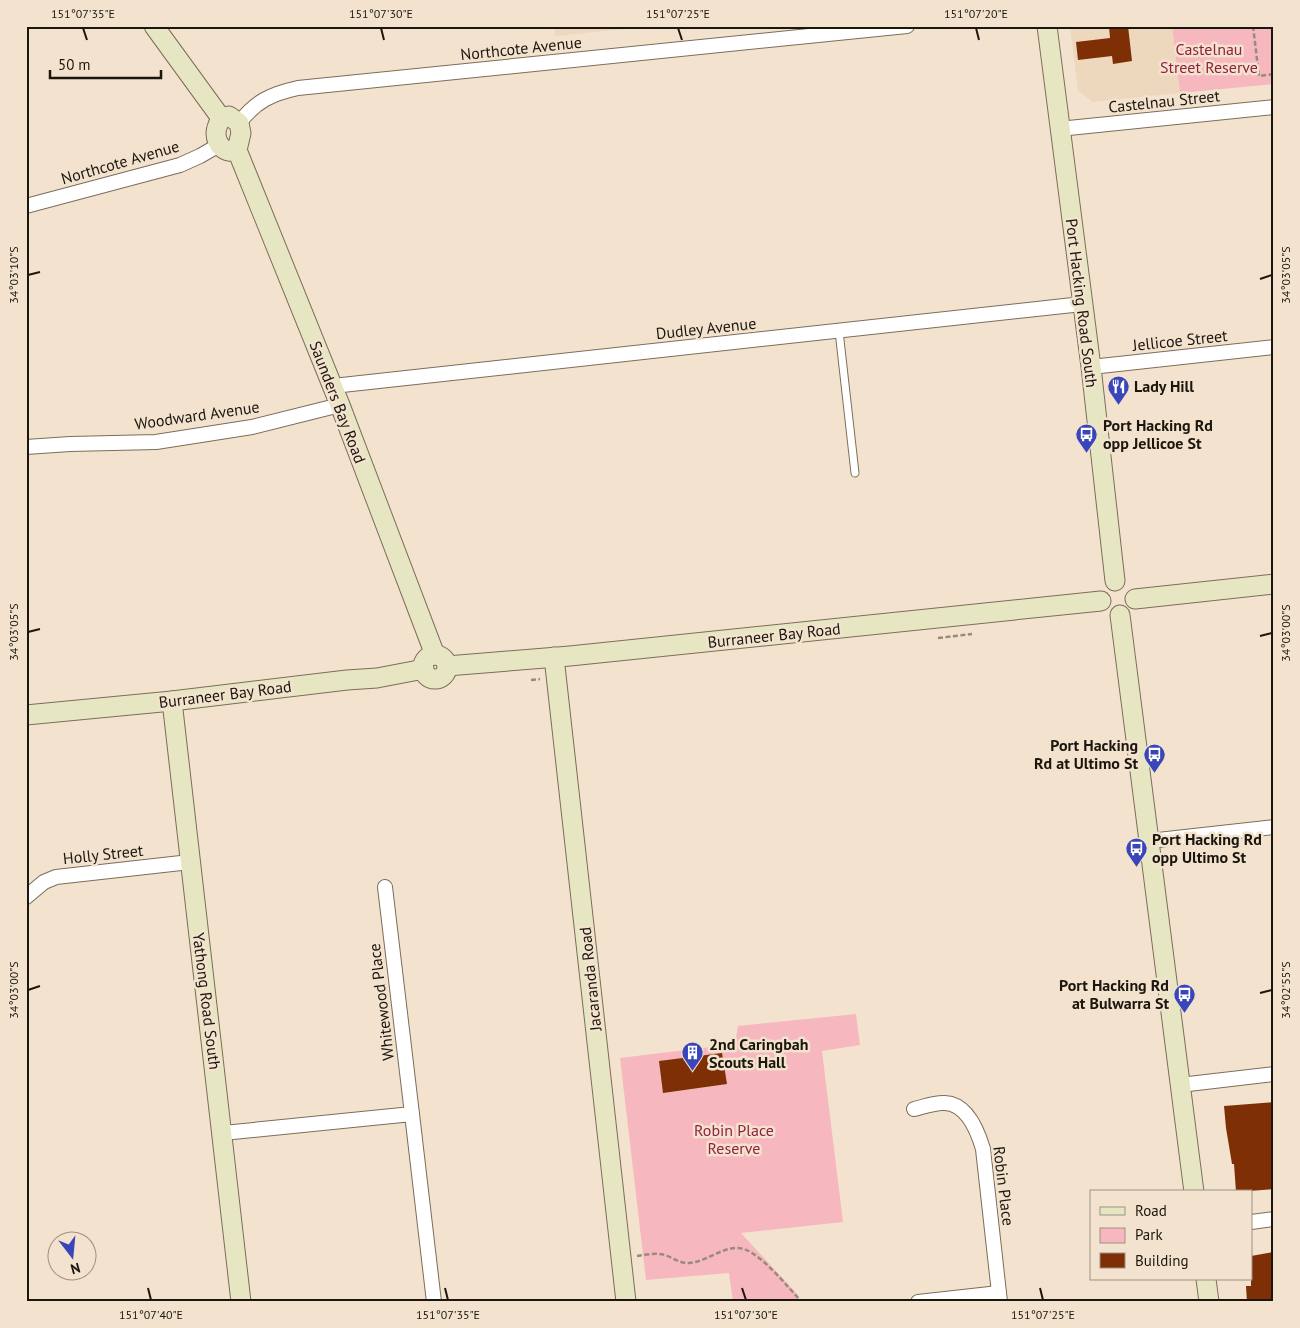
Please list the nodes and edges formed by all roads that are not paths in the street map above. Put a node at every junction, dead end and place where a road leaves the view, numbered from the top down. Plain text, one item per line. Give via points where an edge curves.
1 (154, 26) edge
2 (907, 26) edge
3 (1046, 26) edge
4 (1274, 107) edge
5 (230, 120) junction
6 (1059, 129) junction
7 (228, 147) junction
8 (26, 206) edge
9 (1082, 304) junction
10 (839, 331) junction
11 (1274, 347) edge
12 (1090, 367) junction
13 (333, 386) junction
14 (340, 405) junction
15 (26, 447) edge
16 (855, 473) dead end
17 (1115, 581) junction
18 (1274, 584) edge
19 (1135, 599) junction
20 (1101, 601) junction
21 (1120, 615) junction
22 (554, 657) junction
23 (435, 663) junction
24 (172, 701) junction
25 (26, 715) edge
26 (1274, 827) edge
27 (1150, 841) junction
28 (190, 862) junction
29 (385, 887) dead end
30 (26, 897) edge
31 (1274, 1074) edge
32 (1180, 1085) junction
33 (914, 1109) dead end
34 (412, 1114) junction
35 (223, 1133) junction
36 (1194, 1190) edge
37 (1274, 1219) edge
38 (1252, 1222) edge
39 (1206, 1280) edge
40 (999, 1297) edge
41 (241, 1302) edge
42 (434, 1302) edge
43 (626, 1302) edge
44 (918, 1302) edge
45 (1209, 1302) edge

1 - 5 street
2 - 5 street, Northcote Avenue via 298,88 258,103
3 - 6 street, Port Hacking Road South
4 - 6 street, Castelnau Street
5 - 7 street via 241,133
5 - 7 street via 216,134
6 - 9 street, Port Hacking Road South
7 - 8 street, Northcote Avenue via 180,165
7 - 13 street, Saunders Bay Road
9 - 10 street, Dudley Avenue
9 - 12 street, Port Hacking Road South
10 - 13 street, Dudley Avenue
10 - 16 lane
11 - 12 street, Jellicoe Street
12 - 17 street, Port Hacking Road South
13 - 14 street, Saunders Bay Road
14 - 15 street, Woodward Avenue via 252,427 156,442
14 - 23 street, Saunders Bay Road
17 - 19 street via 1130,585
17 - 20 street via 1102,590
18 - 19 street
19 - 21 street via 1131,610
20 - 21 street via 1110,614
20 - 22 street, Burraneer Bay Road
21 - 27 street
22 - 23 street, Burraneer Bay Road
22 - 43 street, Jacaranda Road
23 - 24 street, Burraneer Bay Road via 377,678
24 - 25 street, Burraneer Bay Road
24 - 28 street, Yathong Road South
26 - 27 street
27 - 32 street
28 - 30 street, Holly Street via 56,877
28 - 35 street, Yathong Road South
29 - 34 street, Whitewood Place
31 - 32 street
32 - 36 street
33 - 40 street, Robin Place via 945,1102 964,1113 977,1130 983,1149
34 - 35 street
34 - 42 street, Whitewood Place
35 - 41 street, Yathong Road South
37 - 38 street
39 - 45 street
40 - 44 street, Robin Place

